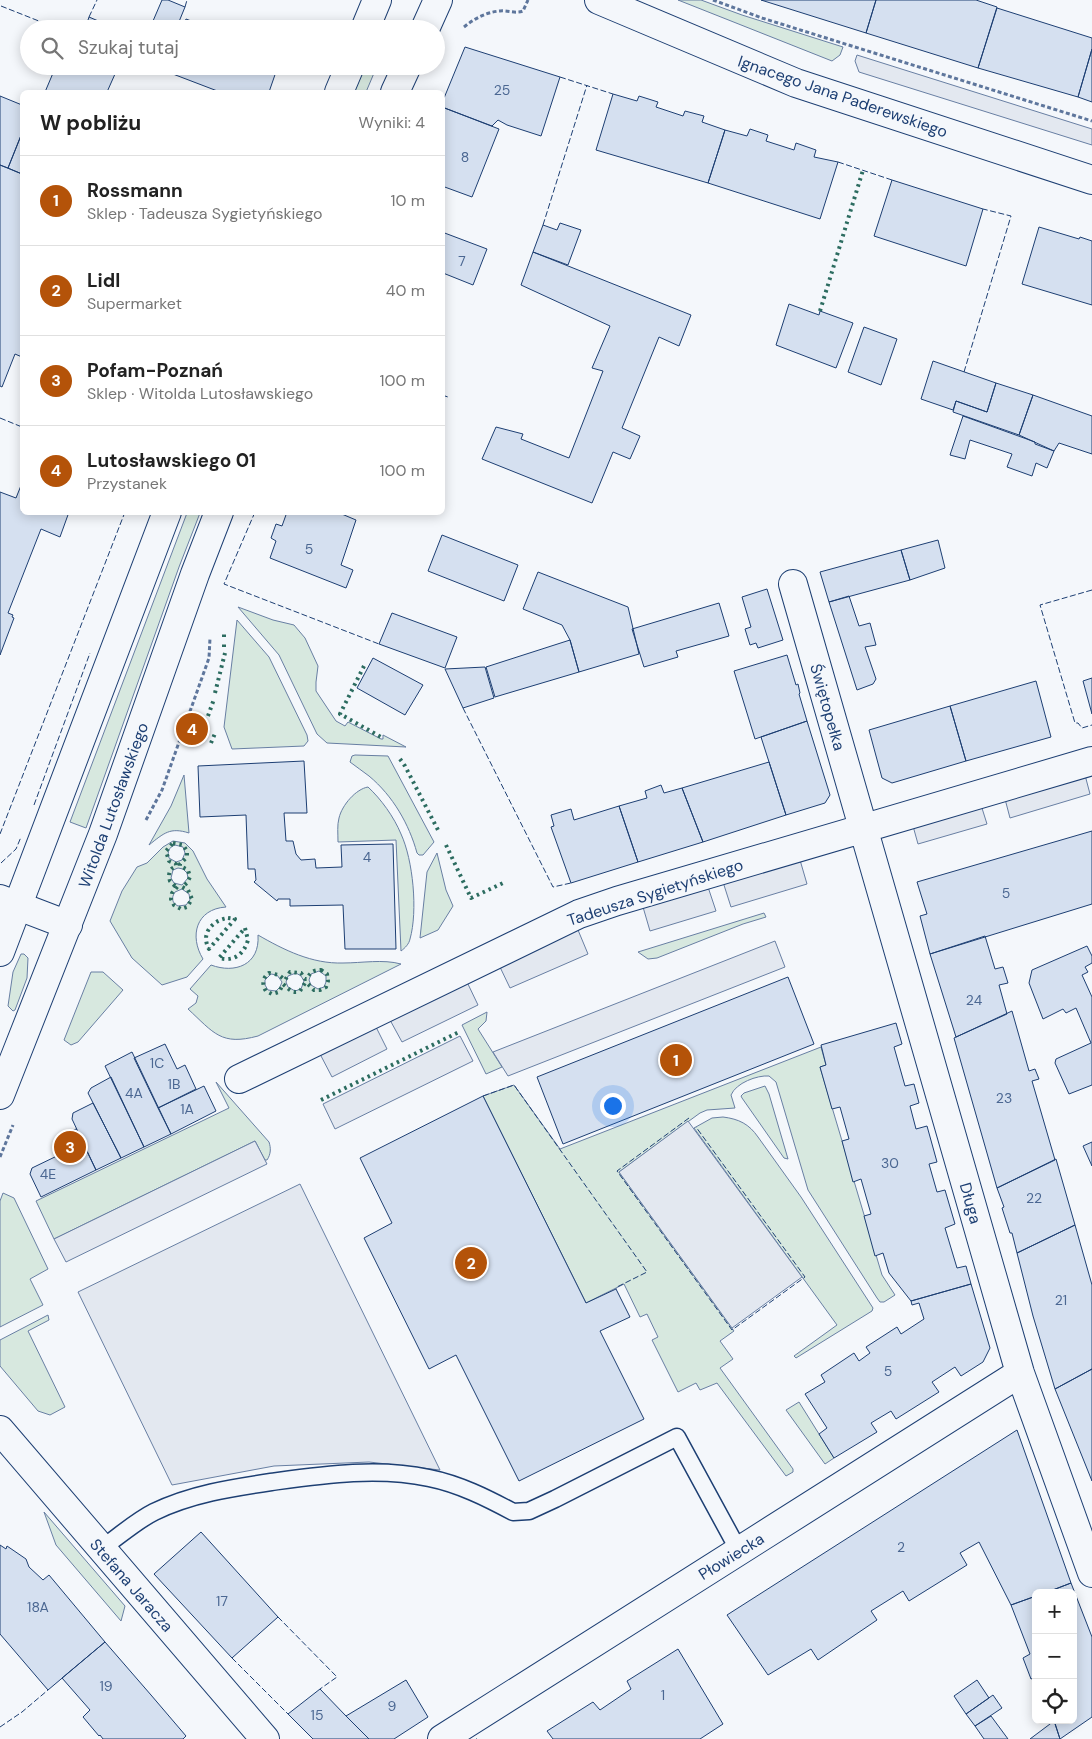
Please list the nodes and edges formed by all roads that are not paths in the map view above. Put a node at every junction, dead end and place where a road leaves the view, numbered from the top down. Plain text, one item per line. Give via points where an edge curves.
1 (377, 0) edge
2 (438, 0) edge
3 (599, 0) edge
4 (369, 20) edge
5 (428, 20) edge
6 (346, 75) edge
7 (403, 75) edge
8 (340, 90) edge
9 (396, 90) edge
10 (1092, 180) edge
11 (166, 515) edge
12 (218, 515) edge
13 (792, 584) dead end
14 (1092, 761) edge
15 (864, 829) junction
16 (9, 902) edge
17 (68, 925) junction
18 (0, 952) edge
19 (239, 1079) dead end
20 (0, 1095) edge
21 (1020, 1373) junction
22 (0, 1430) edge
23 (102, 1549) junction
24 (739, 1551) junction
25 (1092, 1573) edge
26 (266, 1739) edge
27 (442, 1739) edge

1 - 4 street
2 - 5 street
3 - 10 street, Ignacego Jana Paderewskiego via 796,83
6 - 8 street
7 - 9 street
11 - 16 street
12 - 17 street, Witolda Lutosławskiego
13 - 15 street, Świętopełka
14 - 15 street, Tadeusza Sygietyńskiego
15 - 19 street, Tadeusza Sygietyńskiego via 579,914
15 - 21 street, Długa
16 - 17 street
16 - 18 street
17 - 20 street, Witolda Lutosławskiego
21 - 24 street, Płowiecka
21 - 25 street, Długa
22 - 23 street, Stefana Jaracza
23 - 24 lane via 151,1513 182,1500 243,1486 353,1473 385,1472 430,1478 463,1488 521,1513 555,1500 677,1437
23 - 26 street, Stefana Jaracza
24 - 27 street, Płowiecka

